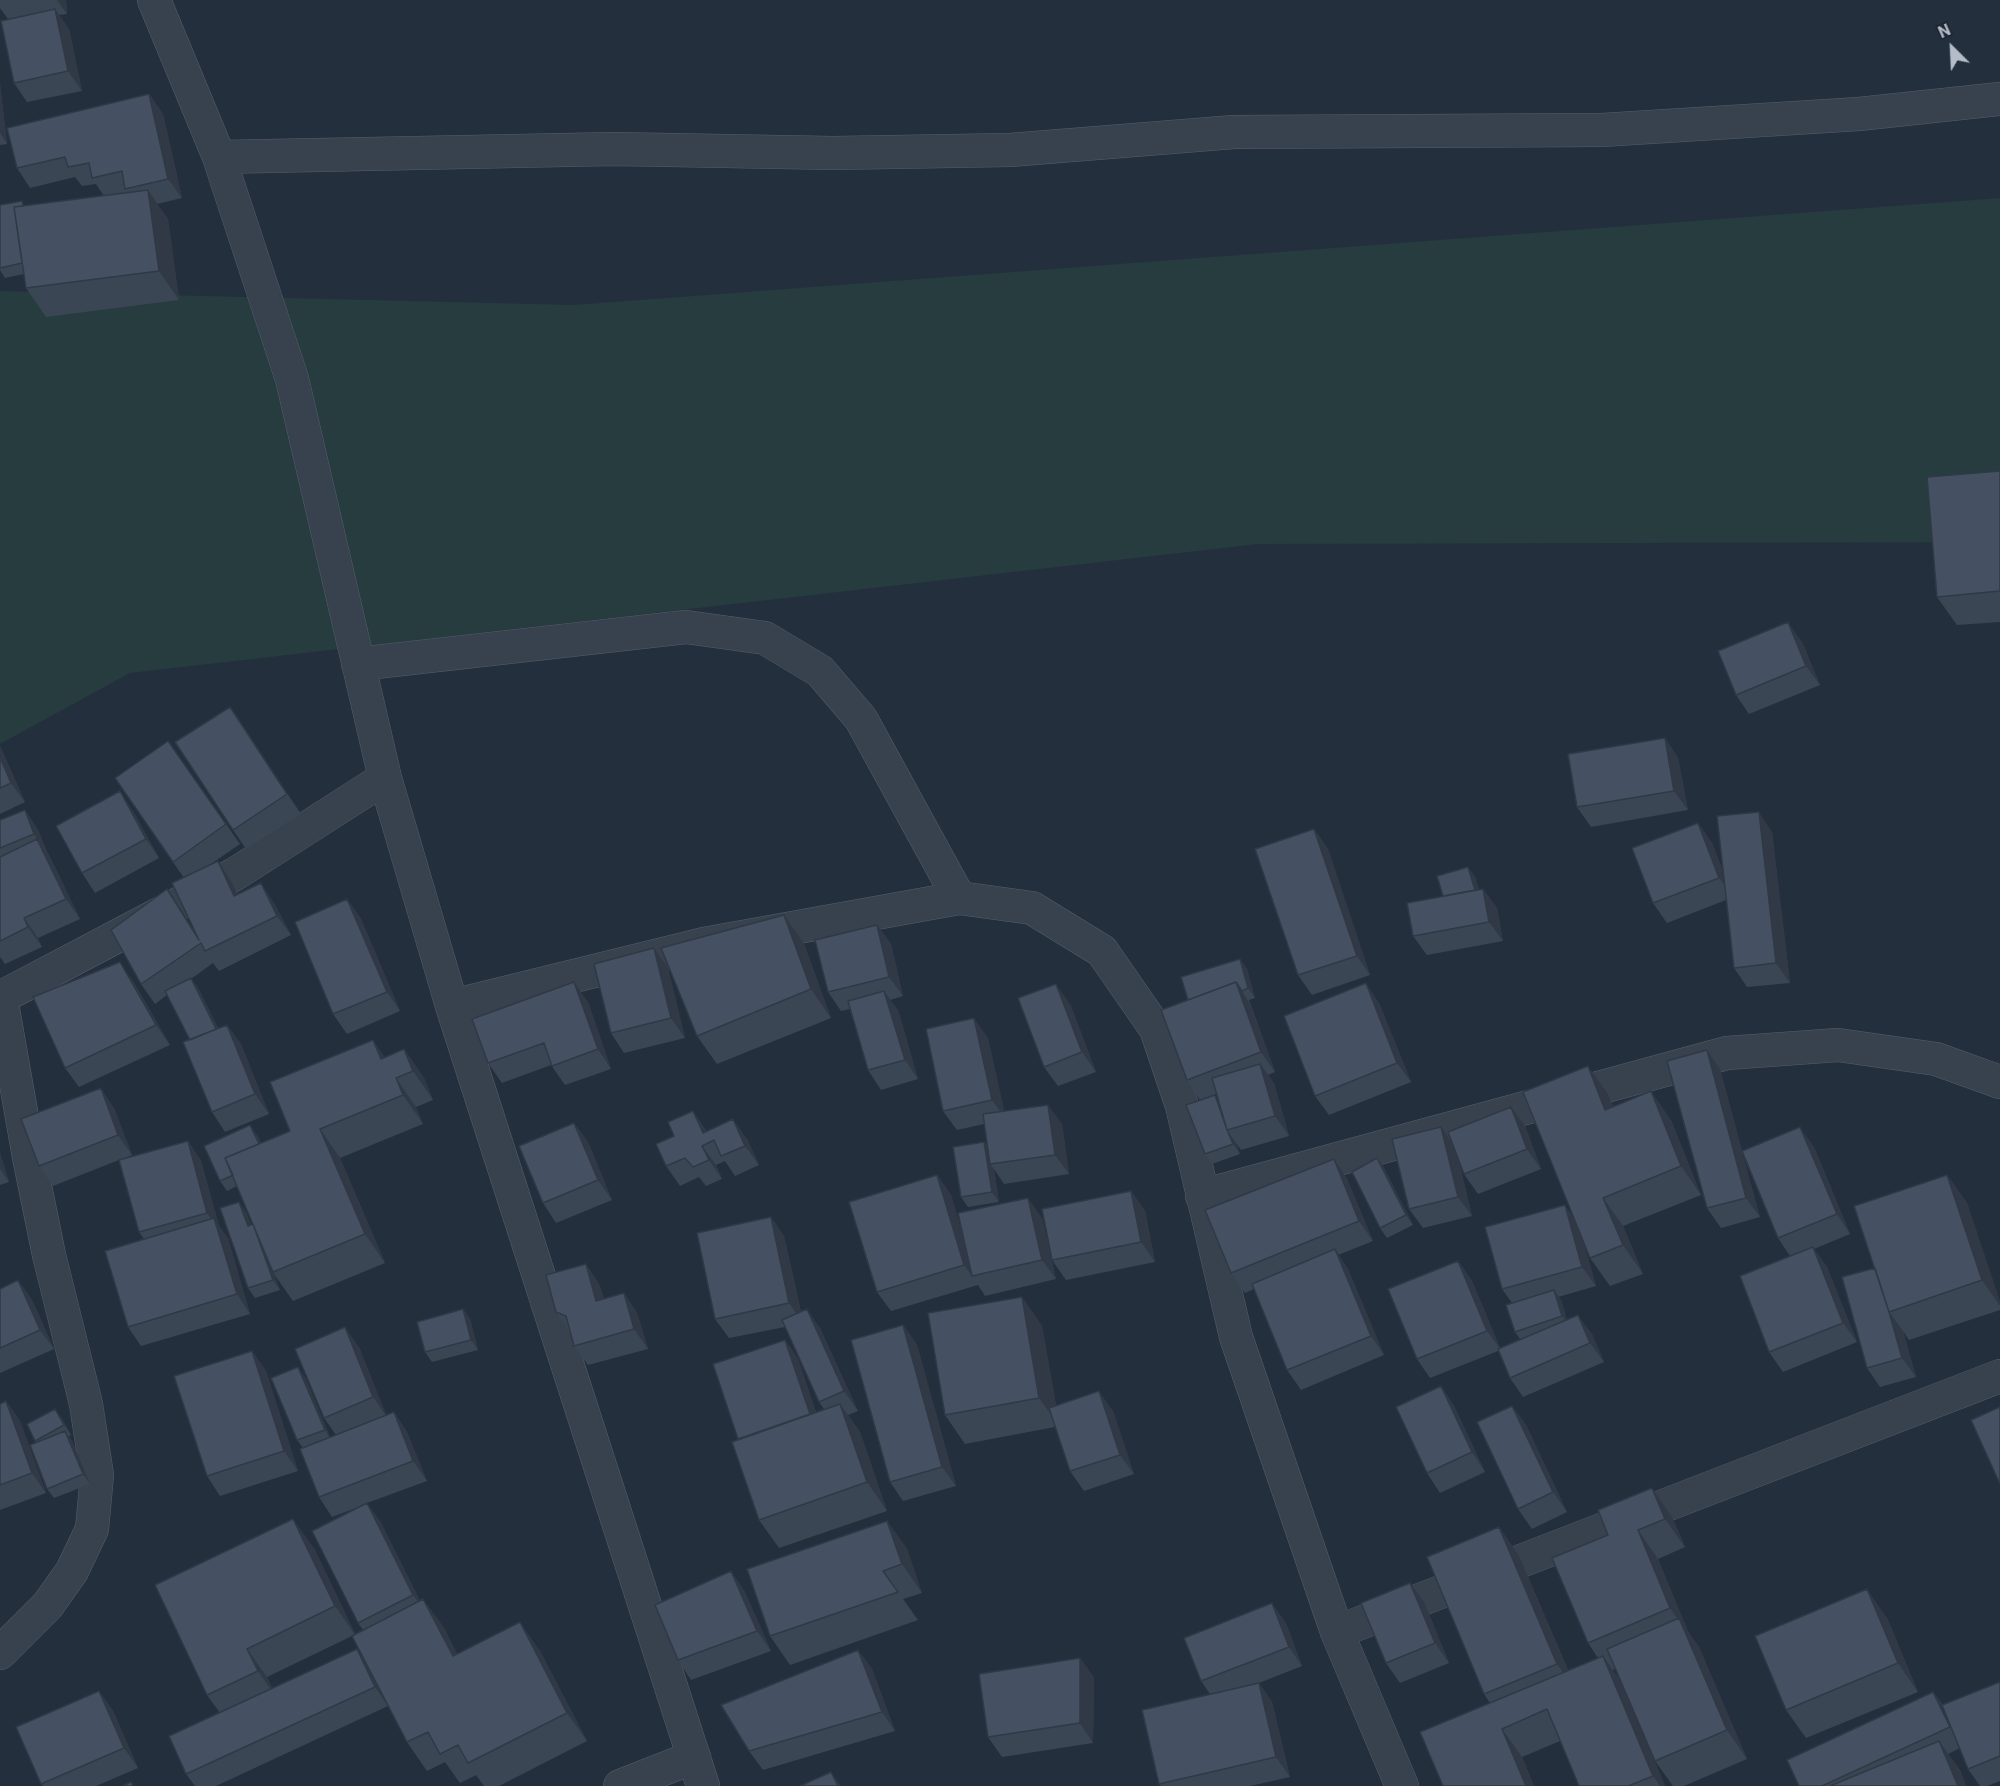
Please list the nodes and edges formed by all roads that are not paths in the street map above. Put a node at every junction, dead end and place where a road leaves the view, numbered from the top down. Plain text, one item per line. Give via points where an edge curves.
1 (154, 0) edge
2 (2000, 99) edge
3 (219, 157) junction
4 (358, 664) junction
5 (385, 778) junction
6 (959, 898) junction
7 (1, 998) edge
8 (452, 1006) junction
9 (2000, 1082) edge
10 (1202, 1196) junction
11 (2000, 1376) edge
12 (1337, 1632) junction
13 (0, 1653) edge
14 (699, 1772) edge
15 (620, 1786) edge
16 (1402, 1786) edge

1 - 3 street
2 - 3 street via 1859,114 1602,130 1234,132 1010,150 834,153 614,149
3 - 4 street via 292,379
4 - 5 street
4 - 6 street via 686,627 765,638 820,671 861,719
5 - 7 street via 235,874
5 - 8 street
6 - 8 street via 705,944
6 - 10 street via 1032,908 1102,951 1156,1029 1182,1106
7 - 13 street via 29,1157 86,1404 98,1475 92,1529 72,1571 48,1605
8 - 14 street
9 - 10 street via 1936,1059 1838,1045 1727,1053
10 - 12 street via 1236,1337
11 - 12 street
12 - 16 street
14 - 15 street

